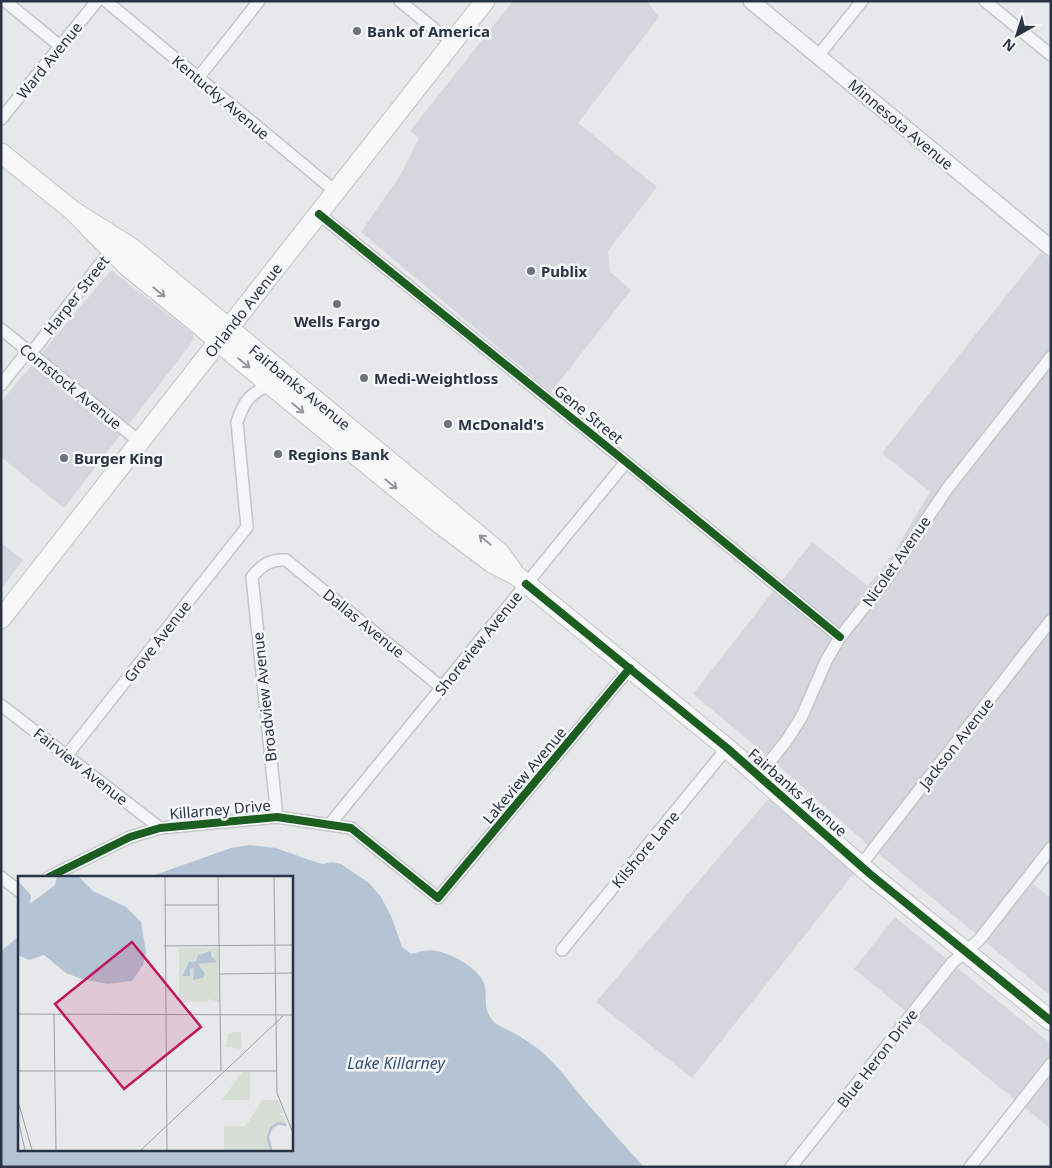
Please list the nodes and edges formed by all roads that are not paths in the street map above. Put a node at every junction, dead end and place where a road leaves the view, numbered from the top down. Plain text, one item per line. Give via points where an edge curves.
1 (6, 1) edge
2 (97, 1) edge
3 (106, 1) edge
4 (260, 1) edge
5 (400, 1) edge
6 (486, 1) edge
7 (751, 1) edge
8 (862, 1) edge
9 (985, 1) edge
10 (455, 40) junction
11 (60, 46) junction
12 (1051, 55) edge
13 (818, 56) junction
14 (198, 78) junction
15 (1, 119) edge
16 (1, 153) edge
17 (336, 192) junction
18 (72, 210) junction
19 (319, 214) junction
20 (1051, 248) edge
21 (111, 250) junction
22 (1, 329) edge
23 (223, 335) junction
24 (30, 352) junction
25 (1051, 357) edge
26 (1, 385) edge
27 (270, 385) junction
28 (140, 442) junction
29 (626, 462) junction
30 (252, 577) joint
31 (522, 580) junction
32 (1, 619) edge
33 (1051, 620) edge
34 (840, 637) junction
35 (630, 668) junction
36 (442, 688) junction
37 (1, 704) edge
38 (727, 748) junction
39 (67, 755) junction
40 (759, 775) junction
41 (277, 817) junction
42 (330, 824) junction
43 (160, 828) junction
44 (1051, 848) edge
45 (861, 865) junction
46 (51, 876) edge
47 (1, 877) edge
48 (18, 890) edge
49 (438, 898) joint
50 (562, 950) dead end
51 (965, 952) junction
52 (1051, 1021) edge
53 (1051, 1064) edge
54 (791, 1167) edge
55 (970, 1167) edge

1 - 11 street
2 - 11 street, Ward Avenue
3 - 14 street, Kentucky Avenue
4 - 14 street
5 - 10 street via 439,33
6 - 10 main road, Orlando Avenue
7 - 13 street, Minnesota Avenue
8 - 13 street
9 - 12 street
10 - 17 main road, Orlando Avenue
11 - 15 street, Ward Avenue
13 - 20 street, Minnesota Avenue
14 - 17 street, Kentucky Avenue
16 - 18 main road, Fairbanks Avenue
17 - 19 main road, Orlando Avenue
18 - 21 main road, Fairbanks Avenue
18 - 23 main road, Fairbanks Avenue via 132,248
19 - 23 main road, Orlando Avenue
19 - 29 street, Gene Street
21 -> 23 main road, Fairbanks Avenue via 128,267
21 - 24 street, Harper Street
22 - 24 street, Comstock Avenue
23 -> 27 main road, Fairbanks Avenue
23 - 28 main road, Orlando Avenue
31 -> 23 main road, Fairbanks Avenue via 500,553
24 - 26 street, Harper Street
24 - 28 street, Comstock Avenue
25 - 34 street, Nicolet Avenue via 947,488 885,581
27 -> 31 main road, Fairbanks Avenue via 440,524 492,563
27 - 39 street, Grove Avenue via 250,395 237,422 247,527
28 - 32 main road, Orlando Avenue
29 - 31 street, Shoreview Avenue
29 - 34 street, Gene Street
30 - 36 street, Dallas Avenue via 266,562 286,560
30 - 41 street, Broadview Avenue
31 - 35 main road, Fairbanks Avenue
31 - 36 street, Shoreview Avenue
33 - 45 street, Jackson Avenue
34 - 40 street, Nicolet Avenue via 795,729
35 - 38 main road, Fairbanks Avenue
35 - 49 street, Lakeview Avenue
36 - 42 street, Shoreview Avenue
37 - 39 street, Fairview Avenue
38 - 40 main road, Fairbanks Avenue
38 - 50 street, Kilshore Lane
39 - 43 street, Fairview Avenue
40 - 45 main road, Fairbanks Avenue
41 - 42 street, Killarney Drive
41 - 43 street, Killarney Drive
42 - 49 street, Killarney Drive via 351,828
43 - 46 street, Killarney Drive via 130,837
44 - 51 street, Blue Heron Drive via 979,940
45 - 51 main road, Fairbanks Avenue
47 - 48 street
51 - 52 main road, Fairbanks Avenue
51 - 54 street, Blue Heron Drive via 952,963
53 - 55 street

